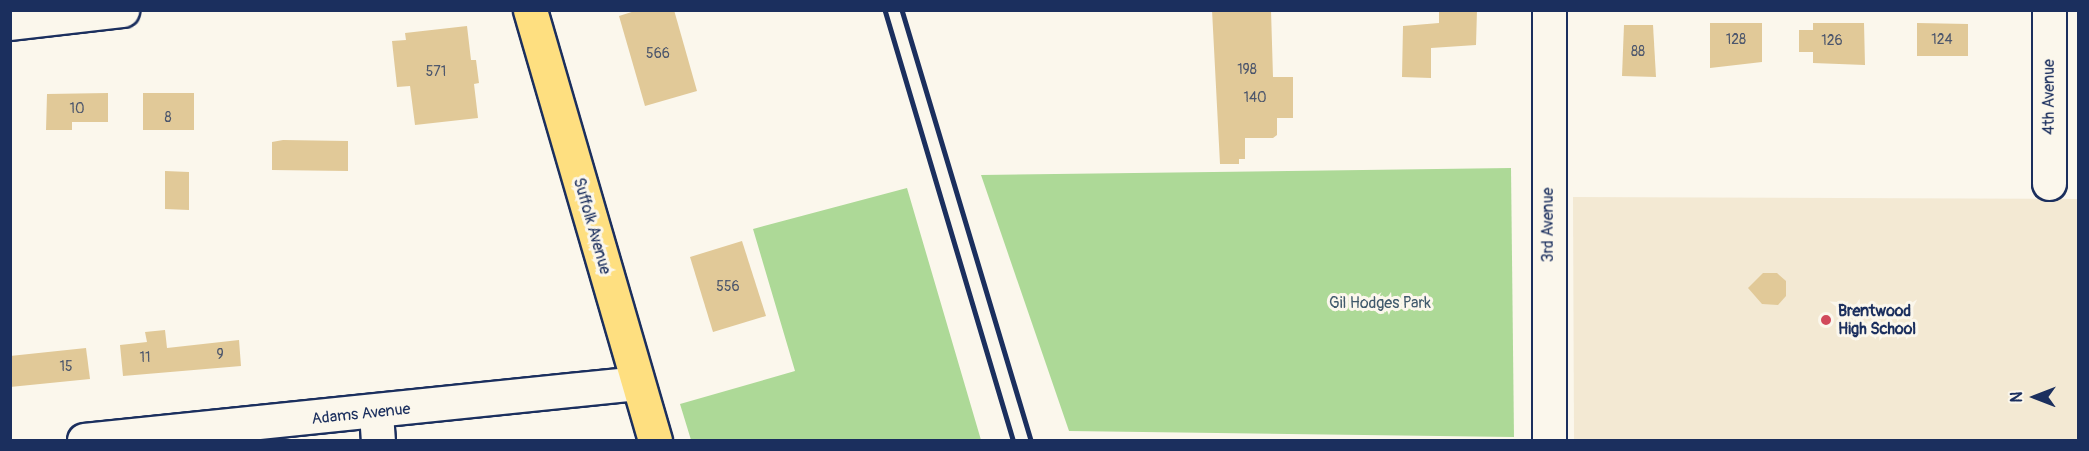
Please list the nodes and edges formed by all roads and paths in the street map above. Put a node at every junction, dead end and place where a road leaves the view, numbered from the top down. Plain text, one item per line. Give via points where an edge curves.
1 (122, 10) edge
2 (530, 10) edge
3 (1549, 10) edge
4 (2049, 10) edge
5 (10, 22) edge
6 (2049, 183) dead end
7 (637, 383) junction
8 (377, 427) edge
9 (84, 441) edge
10 (655, 441) edge
11 (1549, 441) edge

1 - 5 street
2 - 7 main road, Suffolk Avenue
3 - 11 street, 3rd Avenue
4 - 6 street, 4th Avenue
7 - 8 street, Adams Avenue
7 - 10 main road, Suffolk Avenue
8 - 9 street, Adams Avenue

